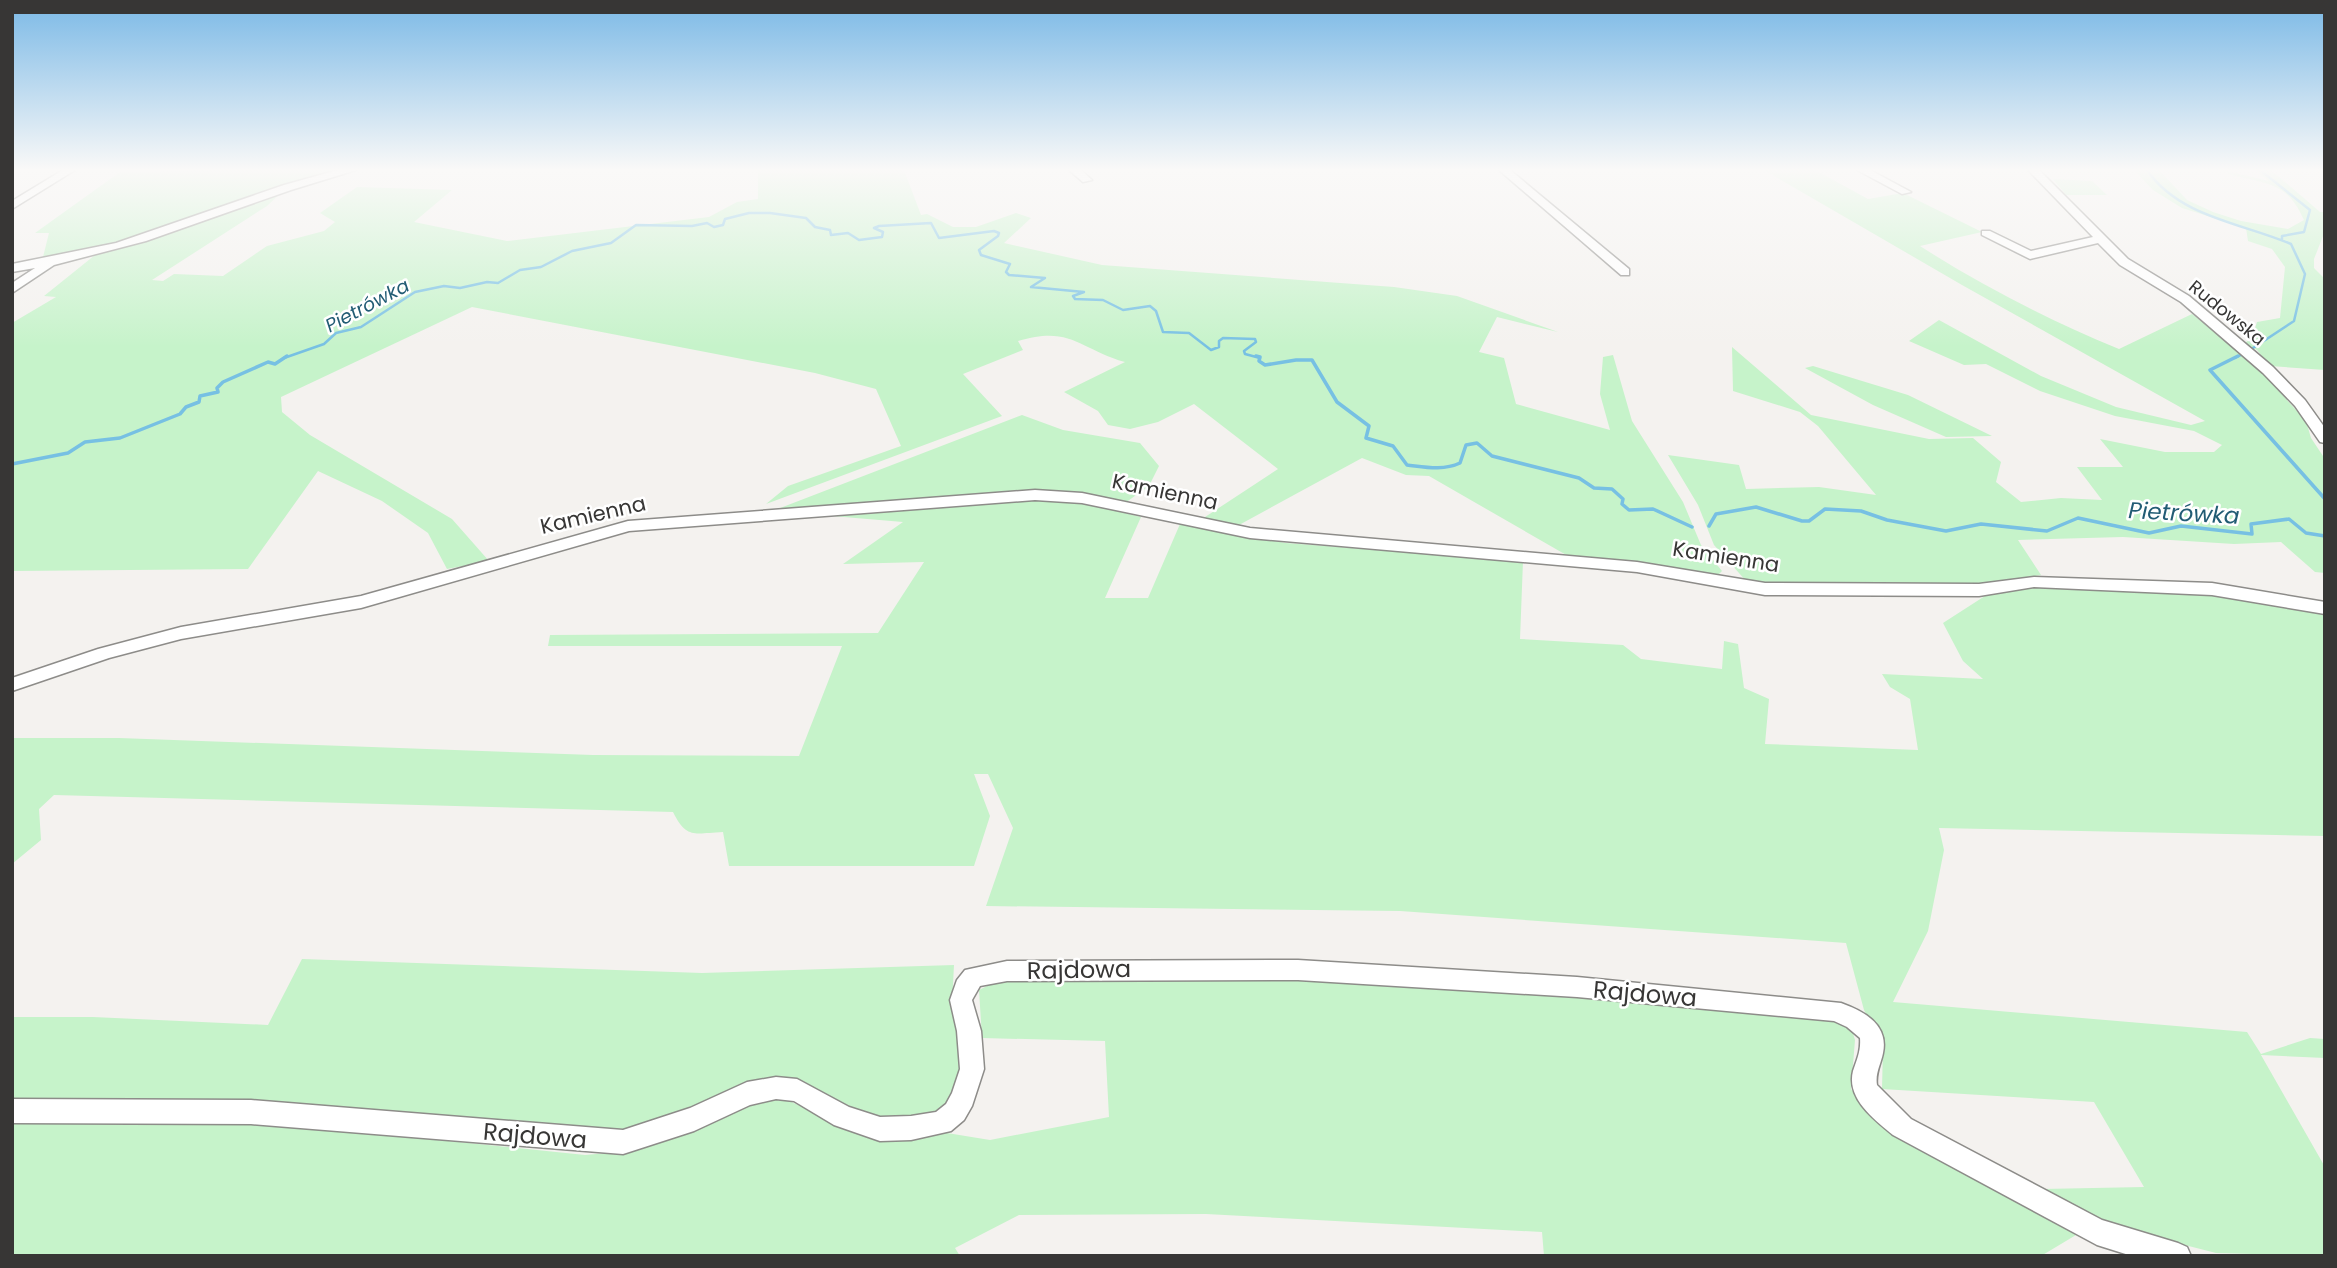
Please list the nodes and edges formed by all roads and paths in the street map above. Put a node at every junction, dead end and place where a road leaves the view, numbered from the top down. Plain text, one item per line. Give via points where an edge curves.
1 (171, 229) edge
2 (1573, 229) edge
3 (2090, 229) edge
4 (1986, 233) dead end
5 (2100, 239) junction
6 (54, 261) junction
7 (12, 268) edge
8 (1625, 272) dead end
9 (12, 289) edge
10 (2325, 439) edge
11 (2325, 608) edge
12 (12, 685) edge
13 (12, 1111) edge
14 (2178, 1256) edge

1 - 6 street
2 - 8 street
3 - 5 street, Rudowska
4 - 5 street via 2032,256
5 - 10 street, Rudowska via 2132,268 2185,299 2268,370 2300,403
6 - 7 street
6 - 9 street
11 - 12 street, Kamienna via 2212,589 2034,582 1979,590 1765,589 1637,567 1250,533 1082,498 1035,495 628,526 361,602 181,633 104,653
13 - 14 street, Rajdowa via 251,1112 622,1142 694,1119 747,1094 776,1088 797,1090 843,1117 880,1129 911,1128 942,1123 963,1098 972,1069 961,1000 973,977 1007,971 1298,970 1577,987 1854,1016 1872,1039 1865,1086 1879,1107 1902,1127 2097,1232

